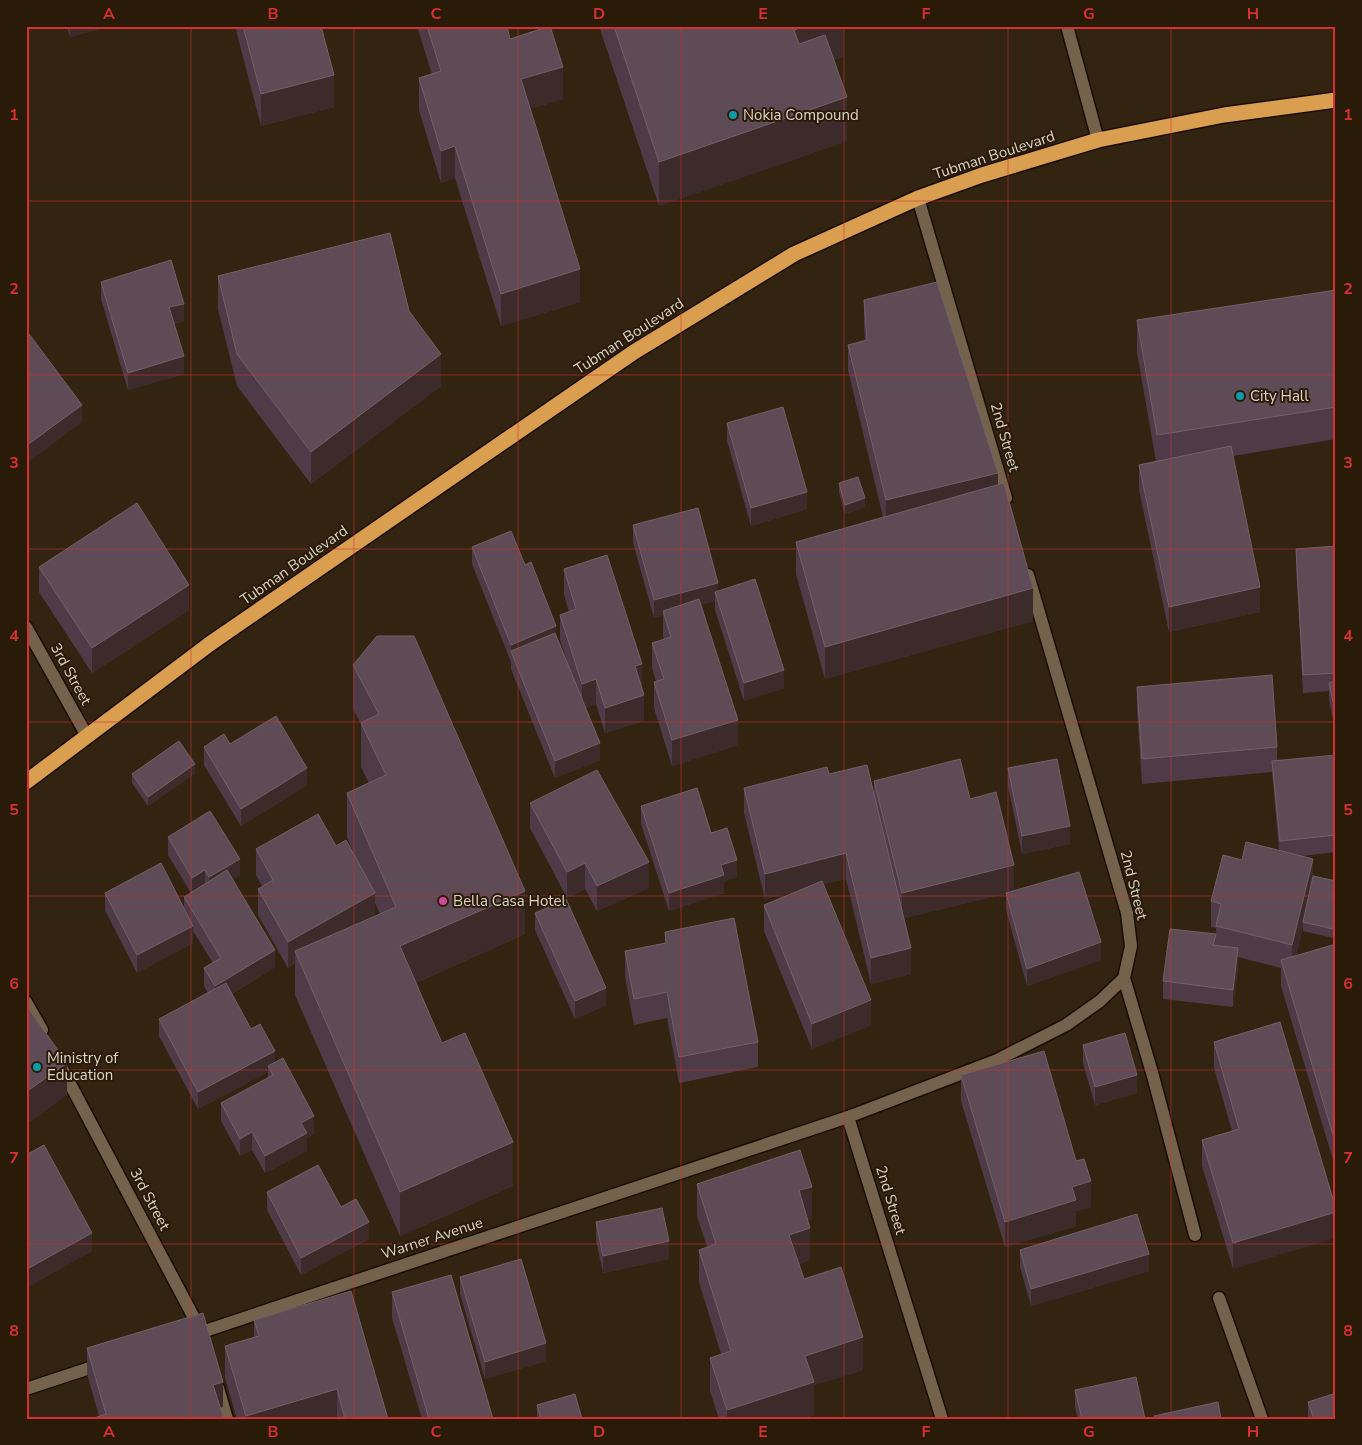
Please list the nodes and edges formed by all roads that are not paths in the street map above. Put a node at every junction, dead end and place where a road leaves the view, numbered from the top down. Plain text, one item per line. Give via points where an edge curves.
1 (1067, 26) edge
2 (1336, 100) edge
3 (1098, 140) junction
4 (918, 198) junction
5 (1010, 511) edge
6 (1024, 558) edge
7 (26, 627) edge
8 (87, 736) junction
9 (26, 782) edge
10 (1124, 978) junction
11 (26, 1002) edge
12 (848, 1117) junction
13 (1195, 1235) dead end
14 (1219, 1298) dead end
15 (203, 1336) junction
16 (183, 1338) edge
17 (109, 1362) edge
18 (214, 1375) edge
19 (26, 1389) edge
20 (227, 1419) edge
21 (942, 1419) edge
22 (1262, 1419) edge

1 - 3 street
2 - 3 highway, Tubman Boulevard via 1224,114
3 - 4 highway, Tubman Boulevard
4 - 5 street, 2nd Street
4 - 8 highway, Tubman Boulevard via 794,254 634,352 211,643
6 - 10 street, 2nd Street via 1127,913 1131,946
7 - 8 street, 3rd Street
8 - 9 highway, Tubman Boulevard
10 - 12 street via 1100,1001 1058,1029 997,1060
10 - 13 street
11 - 15 street, 3rd Street
12 - 15 street, Warner Avenue
12 - 21 street, 2nd Street
14 - 22 street
15 - 16 street, Warner Avenue
17 - 19 street
18 - 20 street

